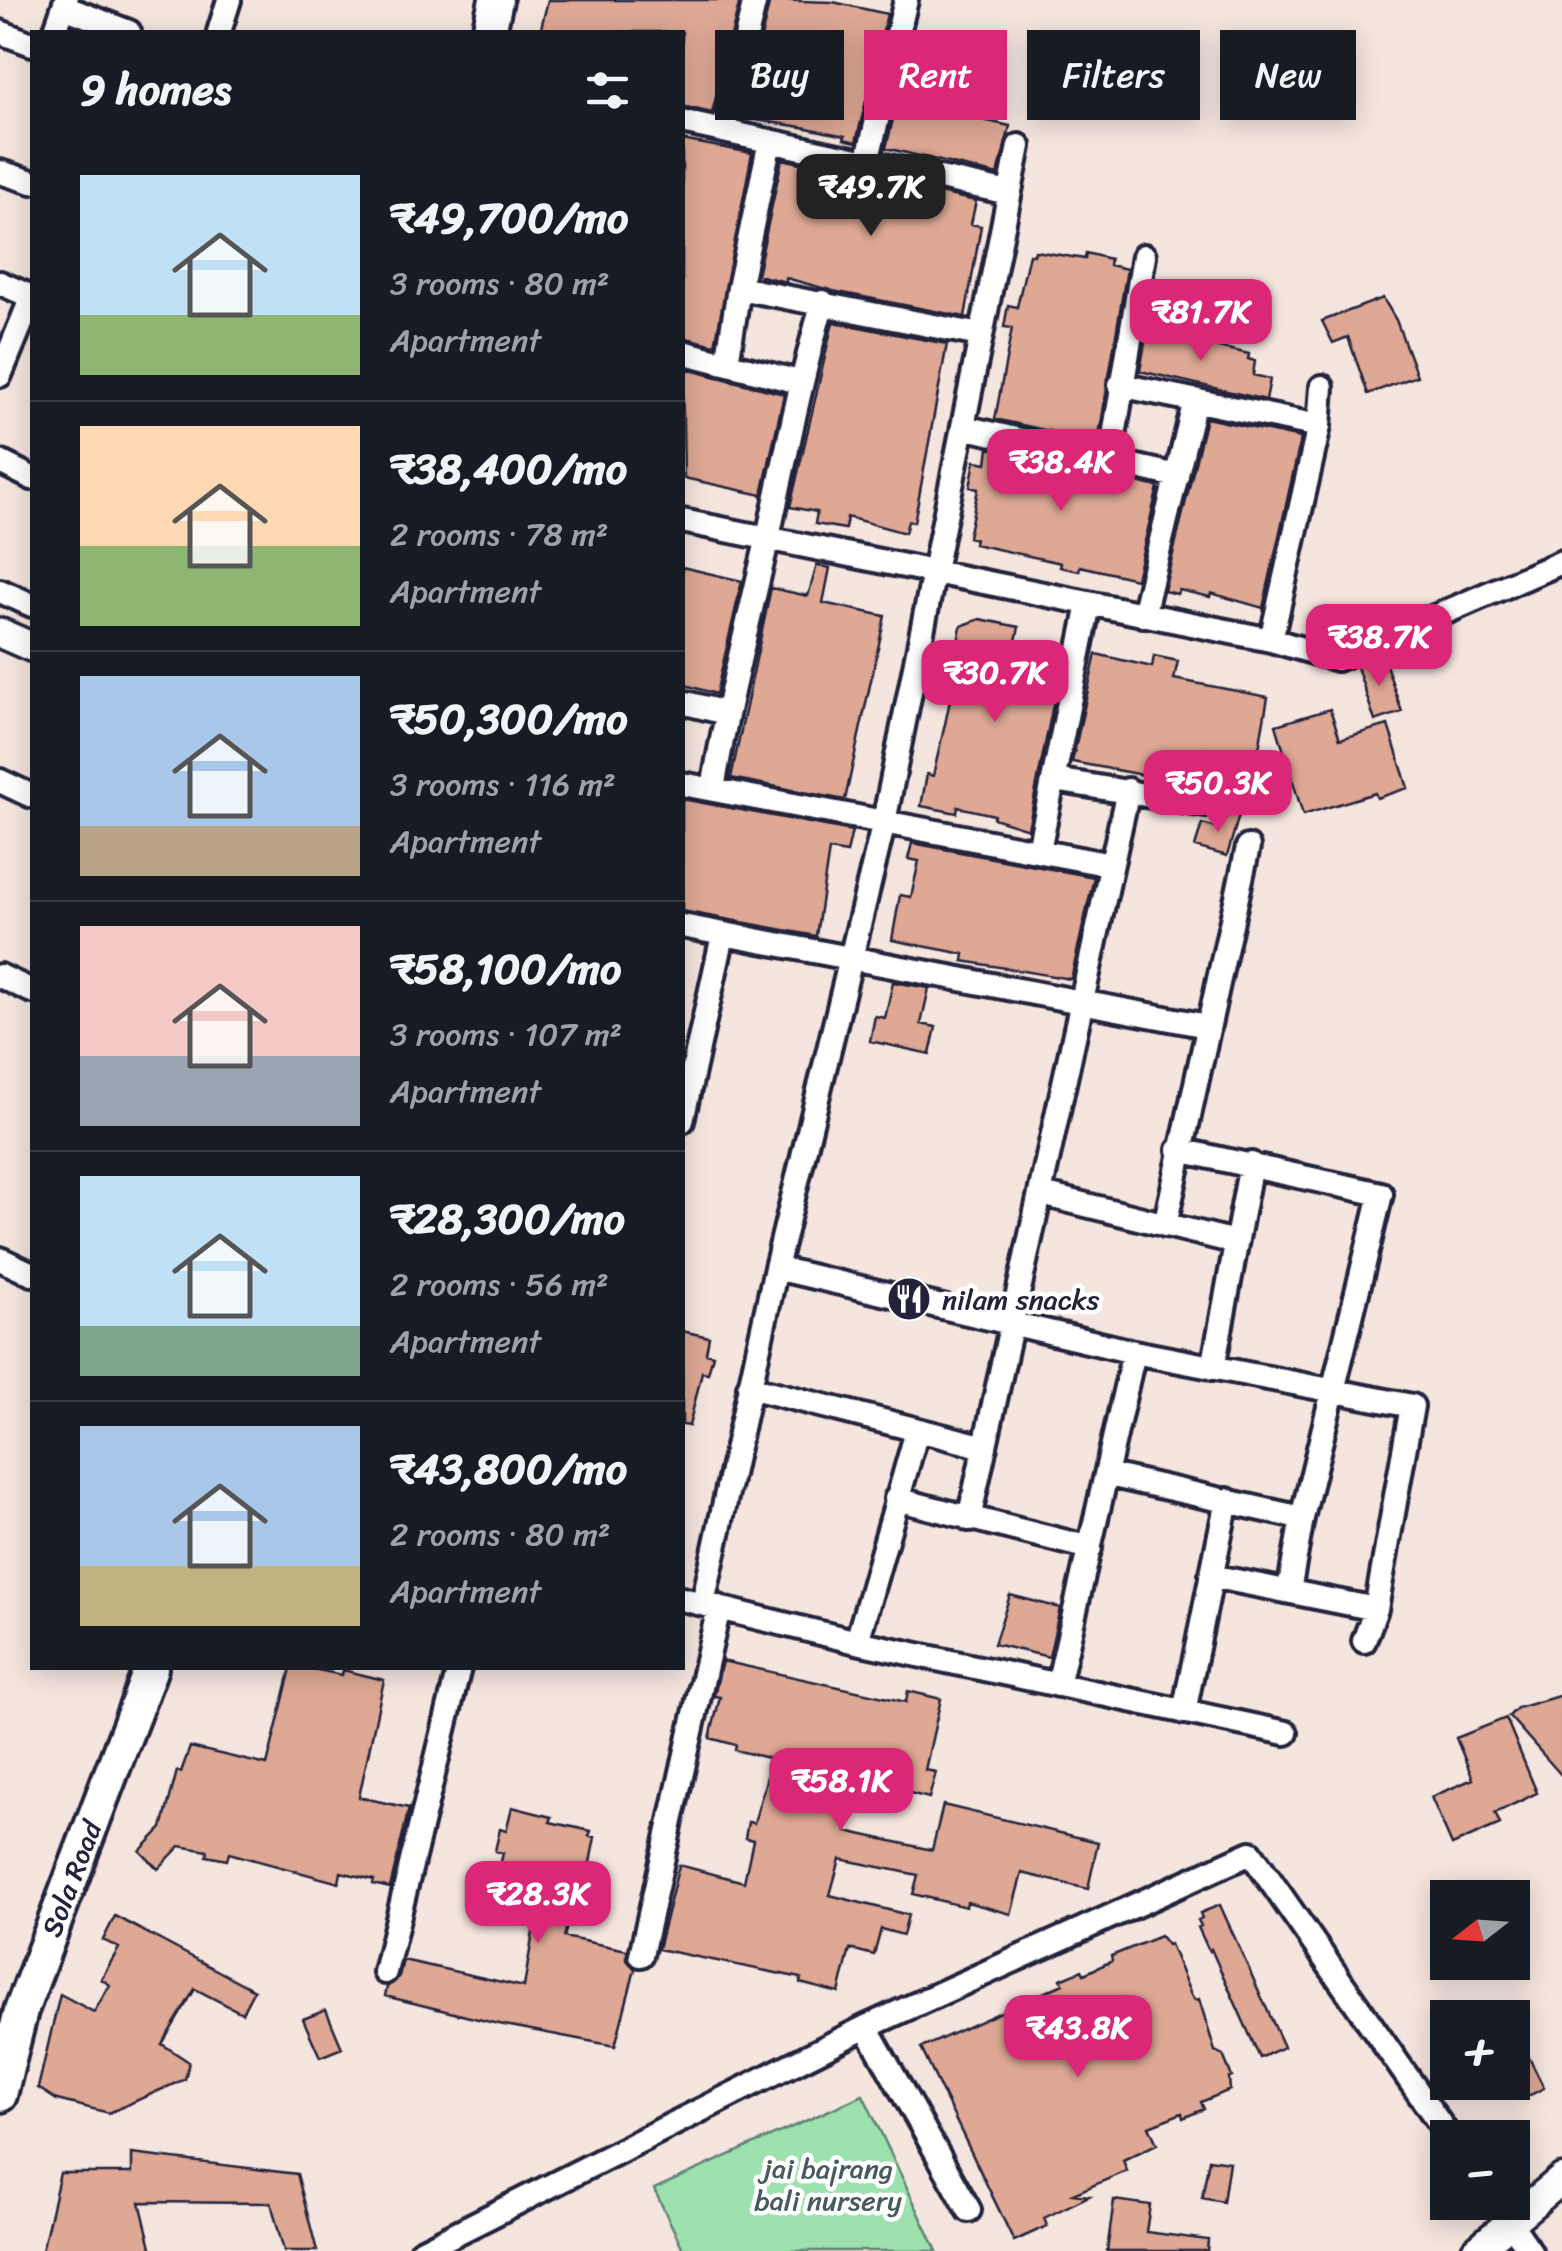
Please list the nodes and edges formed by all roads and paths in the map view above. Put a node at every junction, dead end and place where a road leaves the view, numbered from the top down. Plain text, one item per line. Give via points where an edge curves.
1 (229, 0) edge
2 (474, 0) edge
3 (496, 0) edge
4 (755, 0) edge
5 (906, 0) edge
6 (65, 3) edge
7 (100, 27) edge
8 (56, 30) edge
9 (220, 30) edge
10 (468, 30) edge
11 (489, 30) edge
12 (0, 32) edge
13 (30, 43) edge
14 (685, 122) edge
15 (724, 129) junction
16 (770, 141) junction
17 (1019, 146) dead end
18 (867, 162) junction
19 (0, 172) edge
20 (30, 181) edge
21 (1009, 193) junction
22 (1144, 256) dead end
23 (0, 283) edge
24 (739, 288) junction
25 (30, 296) edge
26 (30, 302) edge
27 (823, 302) junction
28 (980, 335) junction
29 (685, 353) edge
30 (727, 363) junction
31 (0, 375) edge
32 (799, 382) junction
33 (1120, 385) junction
34 (1322, 386) dead end
35 (1195, 400) junction
36 (962, 426) junction
37 (1319, 426) junction
38 (1110, 460) junction
39 (0, 462) edge
40 (1176, 476) junction
41 (30, 477) edge
42 (685, 522) edge
43 (767, 539) junction
44 (1562, 562) edge
45 (934, 574) junction
46 (0, 590) edge
47 (30, 604) edge
48 (1089, 604) junction
49 (1143, 615) junction
50 (0, 633) edge
51 (1270, 640) junction
52 (30, 646) edge
53 (685, 703) edge
54 (726, 713) junction
55 (1055, 780) junction
56 (0, 781) edge
57 (685, 784) edge
58 (713, 789) junction
59 (1128, 790) junction
60 (30, 795) edge
61 (1206, 805) dead end
62 (884, 822) junction
63 (1248, 847) dead end
64 (1039, 850) junction
65 (1110, 865) junction
66 (685, 927) edge
67 (723, 935) junction
68 (848, 958) junction
69 (0, 976) edge
70 (30, 989) edge
71 (1081, 1000) junction
72 (1207, 1026) junction
73 (685, 1106) edge
74 (1179, 1150) junction
75 (1251, 1164) junction
76 (1042, 1194) junction
77 (1165, 1225) junction
78 (1235, 1242) junction
79 (0, 1259) edge
80 (776, 1268) junction
81 (30, 1273) edge
82 (1012, 1322) junction
83 (1134, 1352) junction
84 (1213, 1368) junction
85 (749, 1386) junction
86 (1334, 1391) junction
87 (917, 1431) junction
88 (985, 1447) junction
89 (1109, 1475) junction
90 (896, 1499) junction
91 (1227, 1500) junction
92 (1302, 1518) junction
93 (969, 1519) junction
94 (1090, 1548) junction
95 (1211, 1576) junction
96 (1289, 1591) junction
97 (701, 1603) edge
98 (1376, 1609) junction
99 (1364, 1640) dead end
100 (856, 1642) junction
101 (130, 1670) edge
102 (150, 1670) edge
103 (460, 1670) edge
104 (1058, 1685) junction
105 (1184, 1712) junction
106 (1286, 1732) dead end
107 (641, 1955) dead end
108 (386, 1972) dead end
109 (0, 2016) edge
110 (866, 2027) junction
111 (0, 2095) edge
112 (1437, 2120) edge
113 (1562, 2179) edge
114 (1530, 2197) edge
115 (968, 2210) dead end
116 (1498, 2220) edge
117 (1508, 2220) edge
118 (421, 2251) edge
119 (1476, 2251) edge
120 (1530, 2251) edge

1 - 9 street
2 - 10 main road
3 - 11 main road
4 - 15 street
5 - 18 street
6 - 7 street
6 - 8 street
12 - 13 street
14 - 15 street
15 - 16 street
16 - 18 street
16 - 24 street
17 - 21 street
18 - 21 street
19 - 20 street
21 - 28 street
22 - 33 street
23 - 25 street
24 - 27 street
24 - 30 street
26 - 31 street
27 - 28 street
27 - 32 street
28 - 36 street
29 - 30 street
30 - 32 street
32 - 43 street
33 - 35 street
33 - 38 street
34 - 37 street
35 - 37 street
35 - 40 street
36 - 38 street
36 - 45 street
37 - 51 street
38 - 40 street
39 - 41 street
40 - 49 street
42 - 43 street
43 - 45 street
43 - 54 street
44 - 51 street via 1337,659
45 - 48 street
45 - 62 street
46 - 47 street
48 - 49 street
48 - 55 street
49 - 51 street
50 - 52 street
53 - 54 street
54 - 58 street
55 - 59 street
55 - 64 street
56 - 60 street
57 - 58 street
58 - 62 street
59 - 61 street
59 - 65 street
62 - 64 street
62 - 68 street
63 - 72 street
64 - 65 street
65 - 71 street
66 - 67 street
67 - 68 street
67 - 73 street
68 - 71 street
68 - 80 street
69 - 70 street
71 - 72 street
71 - 76 street
72 - 74 street
74 - 75 street
74 - 77 street
75 - 78 street
75 - 86 street via 1381,1194
76 - 77 street
76 - 82 street
77 - 78 street
78 - 84 street
79 - 81 street
80 - 82 street
80 - 85 street
82 - 83 street
82 - 88 street
83 - 84 street
83 - 89 street
84 - 86 street
85 - 87 street
85 - 97 street
86 - 92 street
86 - 98 street via 1412,1406
87 - 88 street
87 - 90 street
88 - 93 street
89 - 91 street
89 - 94 street
90 - 93 street
90 - 100 street
91 - 92 street
91 - 95 street
92 - 96 street
93 - 94 street
94 - 104 street
95 - 96 street
95 - 105 street
96 - 98 street
97 - 100 street
97 - 107 street
98 - 99 street
100 - 104 street
101 - 109 main road, Sola Road
102 - 111 main road, Sola Road via 21,2011
103 - 108 street
104 - 105 street
105 - 106 street
110 - 112 street via 1250,1853
110 - 115 street
110 - 118 street
113 - 114 street
116 - 119 street
117 - 120 street

